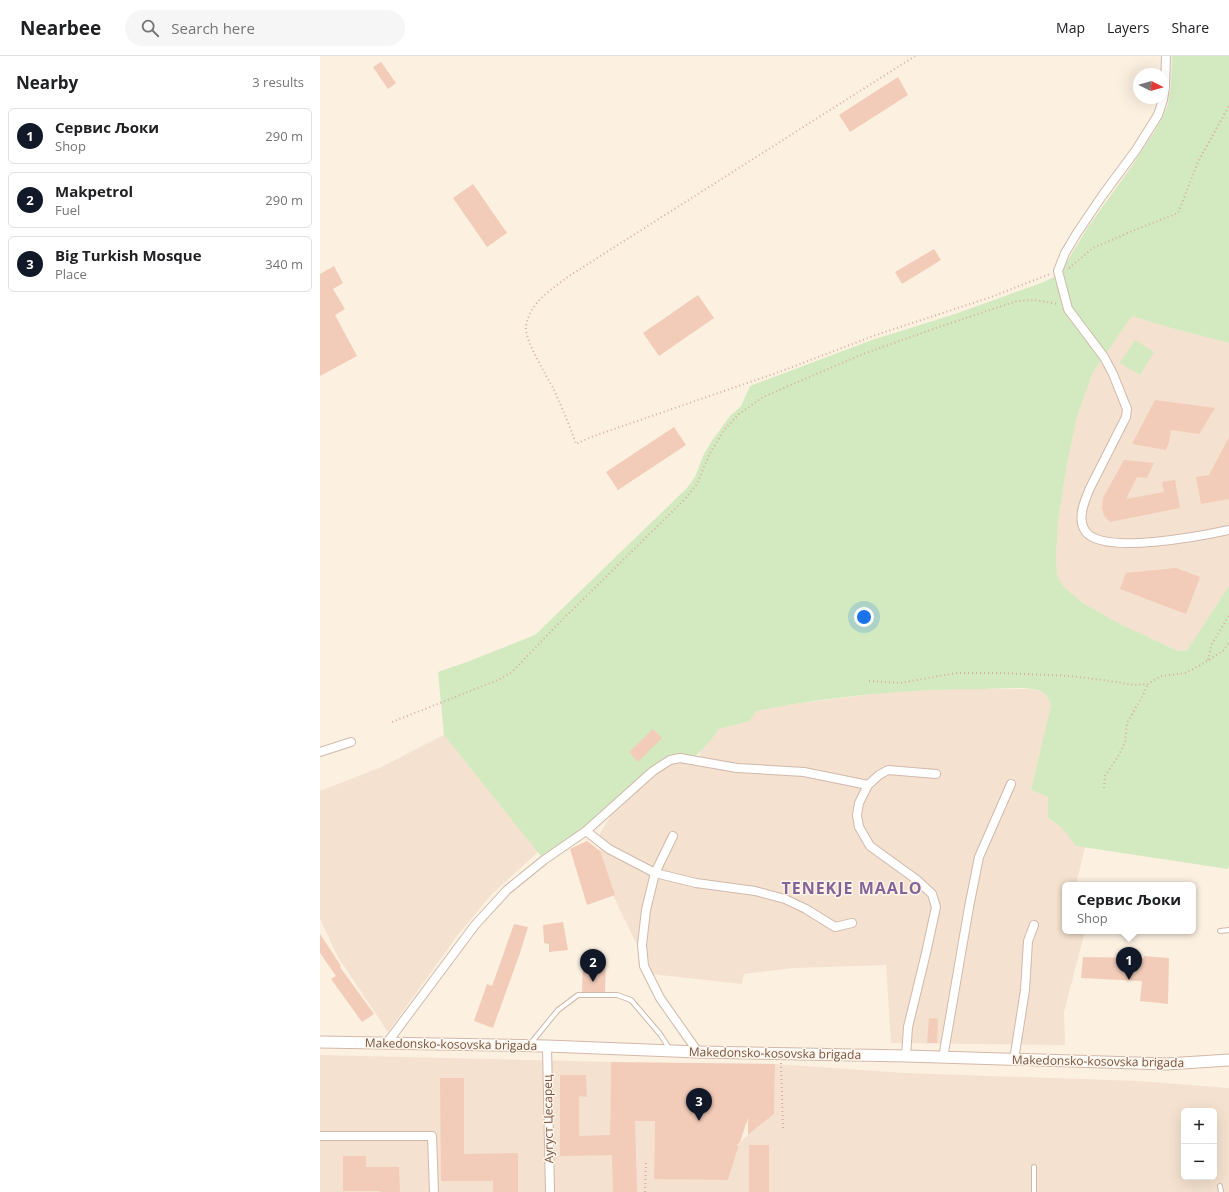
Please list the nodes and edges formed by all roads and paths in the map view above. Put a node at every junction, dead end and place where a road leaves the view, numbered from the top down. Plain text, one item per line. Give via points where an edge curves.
1 (915, 56) edge
2 (1166, 56) edge
3 (1229, 106) edge
4 (1058, 271) junction
5 (1068, 309) junction
6 (1229, 530) edge
7 (1229, 615) edge
8 (1229, 641) edge
9 (1208, 661) junction
10 (869, 681) dead end
11 (1148, 684) junction
12 (392, 722) dead end
13 (351, 742) dead end
14 (320, 752) edge
15 (936, 774) dead end
16 (1012, 784) dead end
17 (868, 785) junction
18 (1104, 788) dead end
19 (586, 831) junction
20 (673, 836) dead end
21 (655, 873) junction
22 (852, 923) dead end
23 (1034, 925) dead end
24 (1229, 930) edge
25 (1220, 931) dead end
26 (320, 1042) edge
27 (386, 1043) junction
28 (547, 1046) junction
29 (528, 1047) junction
30 (670, 1051) junction
31 (698, 1052) junction
32 (780, 1054) junction
33 (906, 1056) junction
34 (942, 1058) junction
35 (1014, 1060) junction
36 (1229, 1060) edge
37 (783, 1129) dead end
38 (320, 1136) edge
39 (646, 1161) dead end
40 (1034, 1167) dead end
41 (1220, 1186) dead end
42 (434, 1192) edge
43 (550, 1192) edge
44 (645, 1192) edge
45 (1034, 1192) edge
46 (1220, 1192) edge

1 - 4 path via 581,269 542,297 530,315 526,331 576,444
2 - 4 street via 1165,87 1158,115 1077,233
3 - 4 path via 1198,162 1178,213 1093,248 1062,276
4 - 5 street
5 - 6 street via 1104,357 1127,409 1126,417 1085,500 1082,525 1085,531 1098,539 1124,543 1170,540
5 - 12 path via 1051,302 1016,301 863,354 762,397 739,414 725,430 710,453 697,484 684,500 557,624 512,672
7 - 9 path via 1212,644
8 - 9 path via 1224,650
9 - 11 path via 1186,672 1161,676
10 - 11 path via 900,683 956,673 1001,673 1070,676 1134,685
11 - 18 path via 1127,723 1125,742 1105,776
13 - 14 street
15 - 17 street via 888,770
16 - 34 street via 979,857
17 - 19 street via 804,772 737,768 675,758 653,771
17 - 33 street via 858,803 859,827 870,846 932,894 936,907 908,1028
19 - 21 street via 609,849
19 - 27 street via 507,890 475,925
20 - 21 street
21 - 22 street via 696,883 755,890 785,899 835,927
21 - 31 street via 646,910 642,945 644,966 660,998
23 - 35 street via 1028,941 1025,990
24 - 25 lane
26 - 27 street, Makedonsko-kosovska brigada
27 - 29 street, Makedonsko-kosovska brigada
28 - 29 street, Makedonsko-kosovska brigada
28 - 30 street, Makedonsko-kosovska brigada
28 - 43 street, Аугуст Цесарец
29 - 30 lane via 558,1010 578,995 617,995 631,1000 660,1034
30 - 31 street, Makedonsko-kosovska brigada
31 - 32 street, Makedonsko-kosovska brigada
32 - 33 street, Makedonsko-kosovska brigada
32 - 37 path
33 - 34 street, Makedonsko-kosovska brigada
34 - 35 street, Makedonsko-kosovska brigada
35 - 36 street, Makedonsko-kosovska brigada via 1167,1064
38 - 42 street via 432,1136
39 - 44 path
40 - 45 lane
41 - 46 lane

